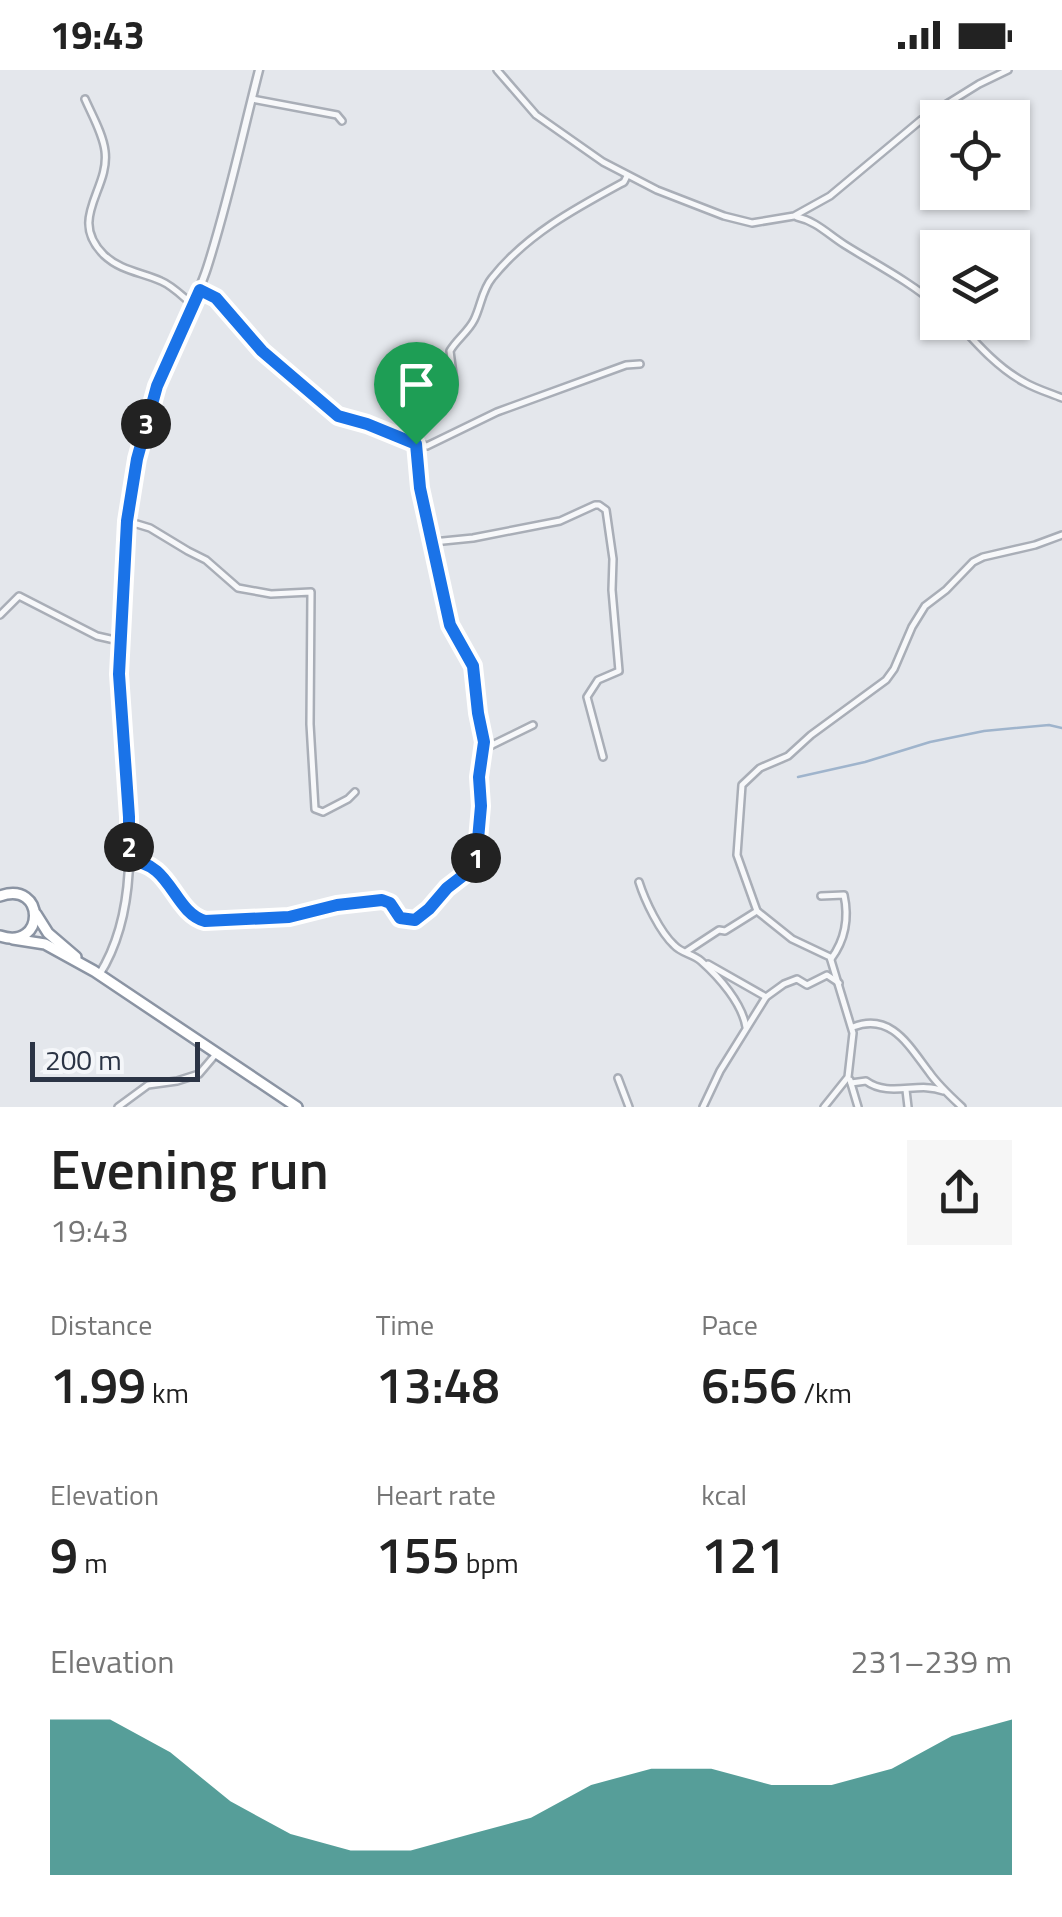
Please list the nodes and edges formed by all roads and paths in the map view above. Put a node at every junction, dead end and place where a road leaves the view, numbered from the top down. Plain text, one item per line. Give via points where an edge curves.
1 (259, 70) edge
2 (497, 70) edge
3 (1008, 70) edge
4 (86, 99) dead end
5 (252, 99) junction
6 (342, 121) dead end
7 (627, 176) junction
8 (794, 216) junction
9 (200, 290) junction
10 (920, 293) edge
11 (193, 304) junction
12 (974, 340) edge
13 (640, 364) dead end
14 (1062, 398) edge
15 (413, 443) junction
16 (127, 521) junction
17 (1062, 535) edge
18 (432, 542) junction
19 (0, 615) edge
20 (119, 641) junction
21 (534, 725) dead end
22 (484, 749) junction
23 (603, 757) dead end
24 (356, 792) dead end
25 (129, 861) junction
26 (639, 882) dead end
27 (4, 893) edge
28 (822, 896) dead end
29 (34, 910) junction
30 (757, 912) junction
31 (0, 936) edge
32 (13, 939) junction
33 (685, 952) junction
34 (699, 959) junction
35 (831, 960) junction
36 (96, 973) junction
37 (839, 982) junction
38 (766, 997) junction
39 (852, 1027) junction
40 (746, 1030) junction
41 (216, 1054) junction
42 (618, 1078) dead end
43 (850, 1080) junction
44 (906, 1090) junction
45 (946, 1092) junction
46 (118, 1107) edge
47 (298, 1107) edge
48 (628, 1107) edge
49 (703, 1107) edge
50 (824, 1107) edge
51 (858, 1107) edge
52 (908, 1107) edge
53 (962, 1107) edge

1 - 5 street
2 - 7 street via 536,115
3 - 8 street via 920,120 830,196
4 - 11 street via 105,151 91,237 119,266 166,283
5 - 6 street
5 - 9 street
7 - 8 street via 738,222
7 - 15 street via 532,238 494,276 450,351 452,393
8 - 10 street
9 - 11 street
9 - 15 street via 216,298 262,351 328,409
11 - 16 street via 157,386
12 - 14 street via 1025,383
13 - 15 street via 497,412 427,446
15 - 18 street
16 - 20 street
16 - 24 street via 208,561 245,590 311,592 315,808 323,812
17 - 30 street via 972,562 925,606 886,680 788,756 744,781 737,855
18 - 22 street via 450,625 473,666
18 - 23 street via 560,521 595,505 606,510 619,670 598,680 587,697
19 - 20 street via 19,596
20 - 25 street
21 - 22 street
22 - 25 street via 476,862 415,920 400,918 382,900 289,917 205,921 152,868
25 - 36 street via 110,956
26 - 33 street via 665,932
27 - 29 highway via 25,897
28 - 35 street via 844,895 846,906 844,936
29 - 32 highway via 30,929
29 - 36 highway via 48,934
30 - 33 street
30 - 35 street
31 - 32 highway
32 - 36 highway via 45,944
33 - 34 street
34 - 38 street
34 - 40 street via 744,1015
35 - 37 street
36 - 41 highway
37 - 38 street via 827,975 807,985 797,979
37 - 39 street
38 - 40 street
39 - 43 street
39 - 45 street via 889,1027
40 - 49 street
41 - 46 street via 199,1074 144,1087
41 - 47 highway
42 - 48 street
43 - 44 street
43 - 50 street
43 - 51 street
44 - 45 street via 929,1086
44 - 52 street
45 - 53 street

